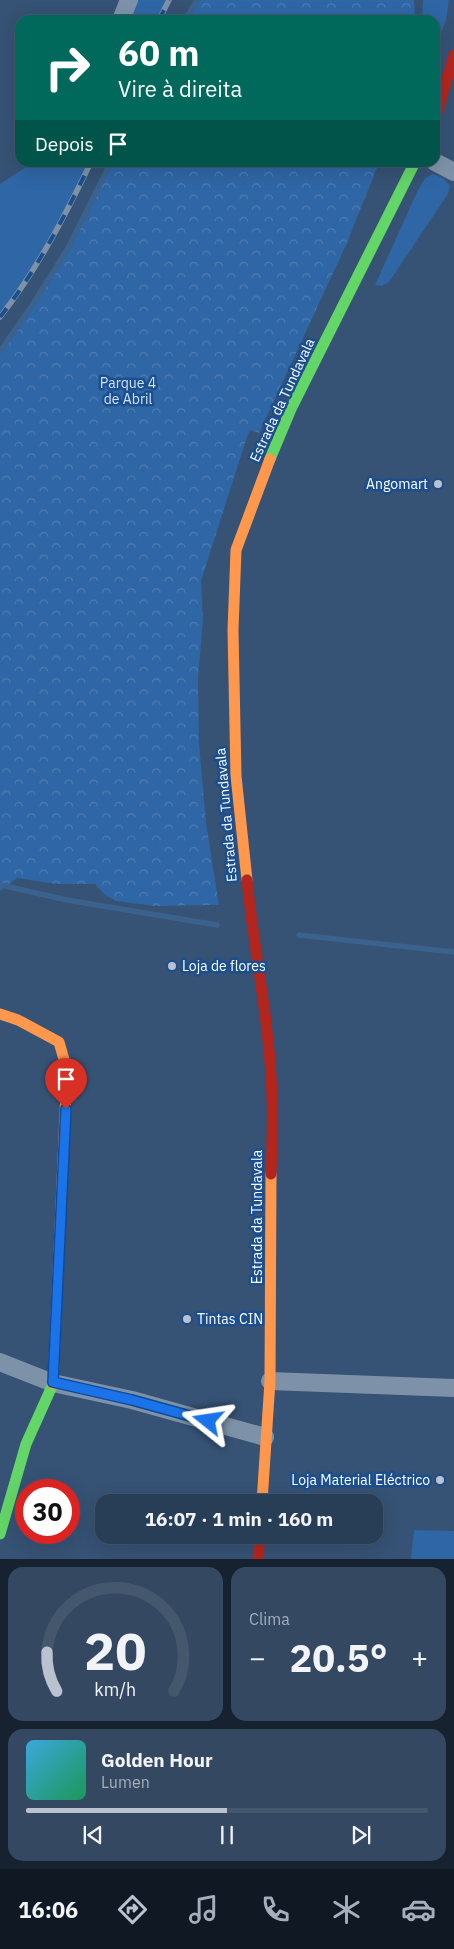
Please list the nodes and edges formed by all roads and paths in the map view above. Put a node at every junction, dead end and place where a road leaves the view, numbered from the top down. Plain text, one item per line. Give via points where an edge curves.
1 (129, 0) edge
2 (123, 15) edge
3 (454, 56) edge
4 (454, 78) edge
5 (454, 89) edge
6 (440, 103) edge
7 (440, 108) edge
8 (440, 110) edge
9 (440, 165) edge
10 (412, 167) edge
11 (454, 172) edge
12 (0, 1014) edge
13 (0, 1362) edge
14 (270, 1381) junction
15 (53, 1382) junction
16 (454, 1388) edge
17 (265, 1437) junction
18 (262, 1494) edge
19 (0, 1534) edge
20 (259, 1544) edge
21 (258, 1559) edge

1 - 2 street
3 - 6 main road
4 - 7 main road
5 - 8 main road
9 - 11 street
10 - 14 main road, Estrada da Tundavala via 291,410 236,550 232,630 236,776 272,1096
12 - 15 main road via 59,1042 67,1070
13 - 15 street
14 - 16 street
14 - 17 main road, Estrada da Tundavala
15 - 17 street
15 - 19 main road via 26,1444
17 - 18 main road, Estrada da Tundavala
20 - 21 main road

